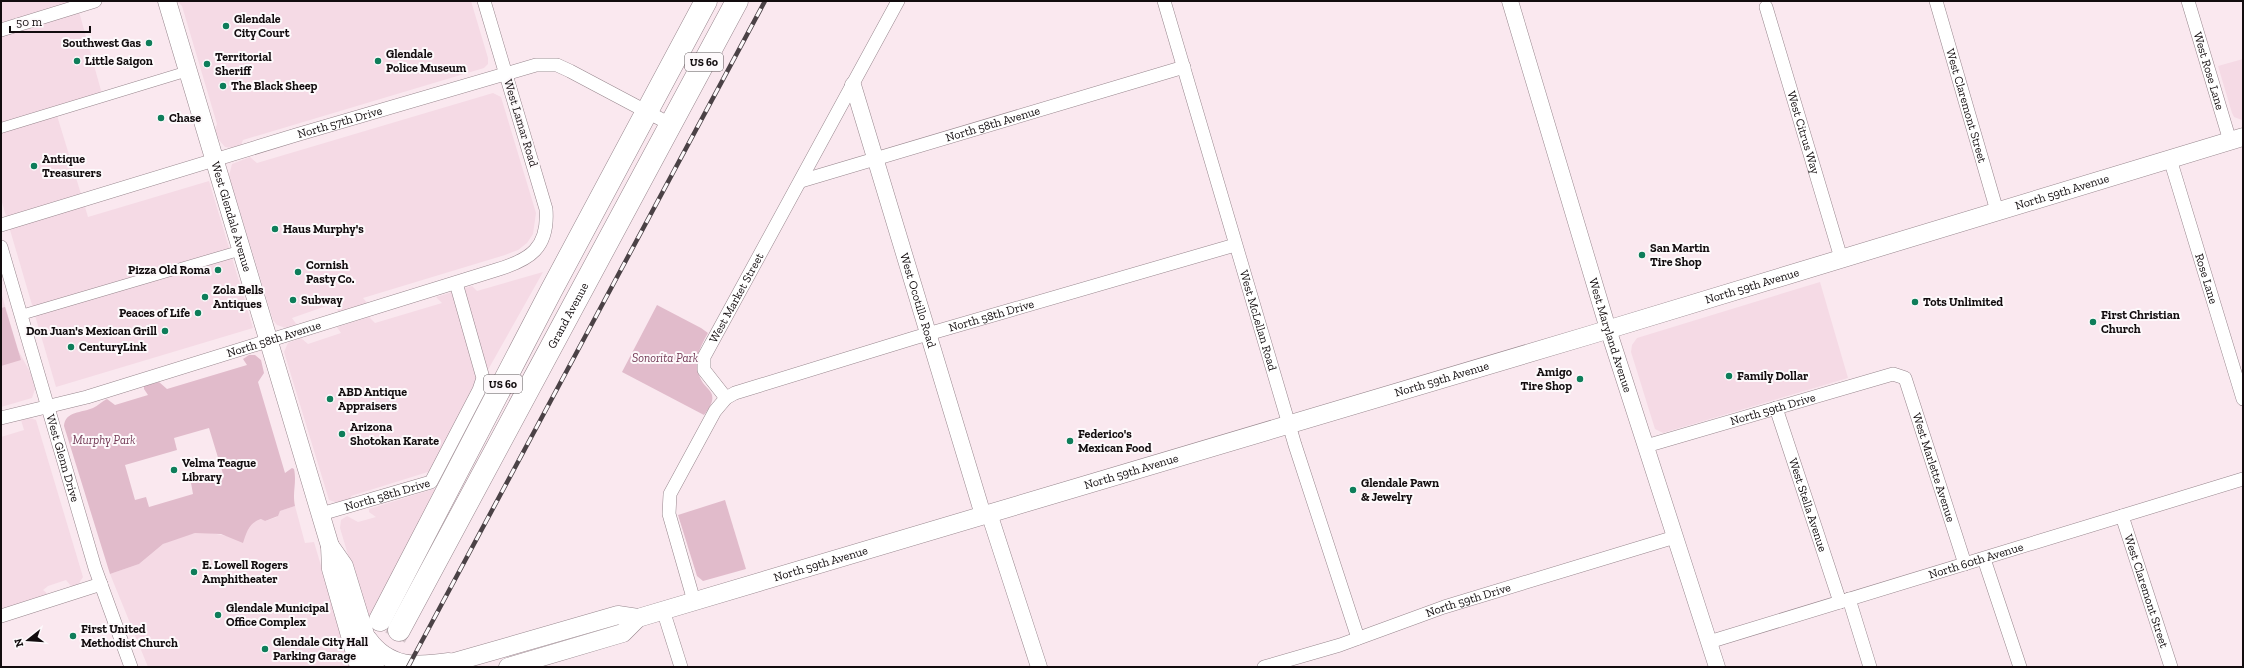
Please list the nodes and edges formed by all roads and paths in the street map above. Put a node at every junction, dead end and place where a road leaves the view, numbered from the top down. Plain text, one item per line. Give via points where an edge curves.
1 (95, 1) edge
2 (167, 1) edge
3 (484, 1) edge
4 (706, 1) edge
5 (737, 1) edge
6 (898, 1) edge
7 (1164, 1) edge
8 (1510, 1) edge
9 (1936, 1) edge
10 (2188, 1) edge
11 (1766, 7) dead end
12 (1, 30) edge
13 (1184, 67) junction
14 (188, 71) junction
15 (505, 72) junction
16 (853, 85) junction
17 (646, 111) junction
18 (670, 124) junction
19 (1, 128) edge
20 (2236, 139) edge
21 (875, 159) junction
22 (2170, 159) junction
23 (215, 160) junction
24 (801, 181) junction
25 (1997, 211) junction
26 (1, 226) edge
27 (1235, 245) junction
28 (540, 246) joint
29 (1, 247) edge
30 (242, 250) junction
31 (1841, 258) junction
32 (456, 283) junction
33 (21, 315) junction
34 (1608, 329) junction
35 (929, 336) junction
36 (269, 341) junction
37 (1899, 375) joint
38 (726, 398) junction
39 (2243, 399) edge
40 (47, 406) junction
41 (1776, 408) junction
42 (1, 418) edge
43 (1289, 424) junction
44 (1646, 446) junction
45 (2243, 479) edge
46 (321, 514) junction
47 (986, 514) junction
48 (2122, 516) junction
49 (1675, 537) junction
50 (330, 546) junction
51 (1984, 559) junction
52 (1965, 564) junction
53 (101, 584) junction
54 (1845, 600) junction
55 (694, 601) junction
56 (662, 610) junction
57 (1, 616) edge
58 (638, 618) junction
59 (372, 626) junction
60 (400, 630) tunnel mouth
61 (1358, 638) junction
62 (1709, 642) junction
63 (463, 660) junction
64 (131, 667) edge
65 (359, 667) edge
66 (375, 667) edge
67 (437, 667) edge
68 (508, 667) edge
69 (681, 667) edge
70 (1039, 667) edge
71 (1264, 667) edge
72 (1717, 667) edge
73 (1870, 667) edge
74 (2020, 667) edge
75 (2171, 667) edge

1 - 12 street
2 - 14 main road, West Glendale Avenue
3 - 15 street, West Lamar Road
4 - 17 highway, US 60
5 - 18 highway, Grand Avenue / US 60
6 - 16 street, West Market Street
7 - 13 street, West McLellan Road
8 - 34 street, West Maryland Avenue
9 - 25 street, West Claremont Street
10 - 20 street, West Rose Lane
11 - 31 street, West Citrus Way
13 - 21 street, North 58th Avenue
13 - 27 street, West McLellan Road
14 - 19 street
14 - 23 main road, West Glendale Avenue
15 - 17 street, North 57th Drive via 536,64 557,65
15 - 23 street, North 57th Drive
15 - 28 street, West Lamar Road via 546,209 546,230
16 - 21 street, West Ocotillo Road
16 - 24 street, West Market Street
17 - 18 street, North 57th Drive
17 - 59 highway, US 60
18 - 60 highway, Grand Avenue / US 60
20 - 22 main road, North 59th Avenue
21 - 24 street, North 58th Avenue
21 - 35 street, West Ocotillo Road
22 - 25 main road, North 59th Avenue
22 - 39 street, Rose Lane
23 - 26 street, North 57th Drive
23 - 30 main road, West Glendale Avenue
24 - 38 street, West Market Street via 704,358 704,370
25 - 31 main road, North 59th Avenue
27 - 35 street, North 58th Drive
27 - 43 street, West McLellan Road
28 - 32 street, North 58th Avenue via 514,265
29 - 33 street, West Glenn Drive
30 - 33 street
30 - 36 main road, West Glendale Avenue
31 - 34 main road, North 59th Avenue
32 - 36 street, North 58th Avenue
32 - 46 street, North 58th Drive via 483,378 431,482
33 - 40 street, West Glenn Drive
34 - 43 main road, North 59th Avenue
34 - 44 street, West Maryland Avenue
35 - 38 street, North 58th Drive via 735,393
35 - 47 street, West Ocotillo Road
36 - 40 street, North 58th Avenue via 87,397
36 - 46 main road, West Glendale Avenue
37 - 41 street, North 59th Drive via 1893,374
37 - 52 street, West Marlette Avenue via 1904,378
38 - 55 street via 715,411 670,494 669,514
40 - 42 street, North 58th Avenue
40 - 53 street, West Glenn Drive
41 - 44 street, North 59th Drive
41 - 54 street, West Stella Avenue
43 - 47 main road, North 59th Avenue
43 - 61 street, West McLellan Road
44 - 49 street, West Maryland Avenue
45 - 48 street, North 60th Avenue
46 - 50 main road, West Glendale Avenue
47 - 55 main road, North 59th Avenue
47 - 70 street, West Ocotillo Road
48 - 51 street, North 60th Avenue
48 - 75 street, West Claremont Street
49 - 61 street, North 59th Drive via 1444,607
49 - 62 street, West Maryland Avenue
50 - 59 main road, West Glendale Avenue via 344,566
50 - 65 main road, West Glendale Avenue via 331,569
51 - 52 street, North 60th Avenue
51 - 74 street
52 - 54 street, North 60th Avenue
53 - 57 street
53 - 64 street, West Glenn Drive
54 - 62 street, North 60th Avenue
54 - 73 street, West Stella Avenue
55 - 56 main road, North 59th Avenue
56 - 58 main road, North 59th Avenue
56 - 69 street
58 - 63 main road, North 59th Avenue via 618,615
58 - 68 main road, North 59th Avenue via 623,632
59 - 63 main road via 379,651 397,662 417,666
59 - 66 main road, West Glendale Avenue
61 - 71 street, North 59th Drive
62 - 72 street, West Maryland Avenue
63 - 67 main road, North 59th Avenue

